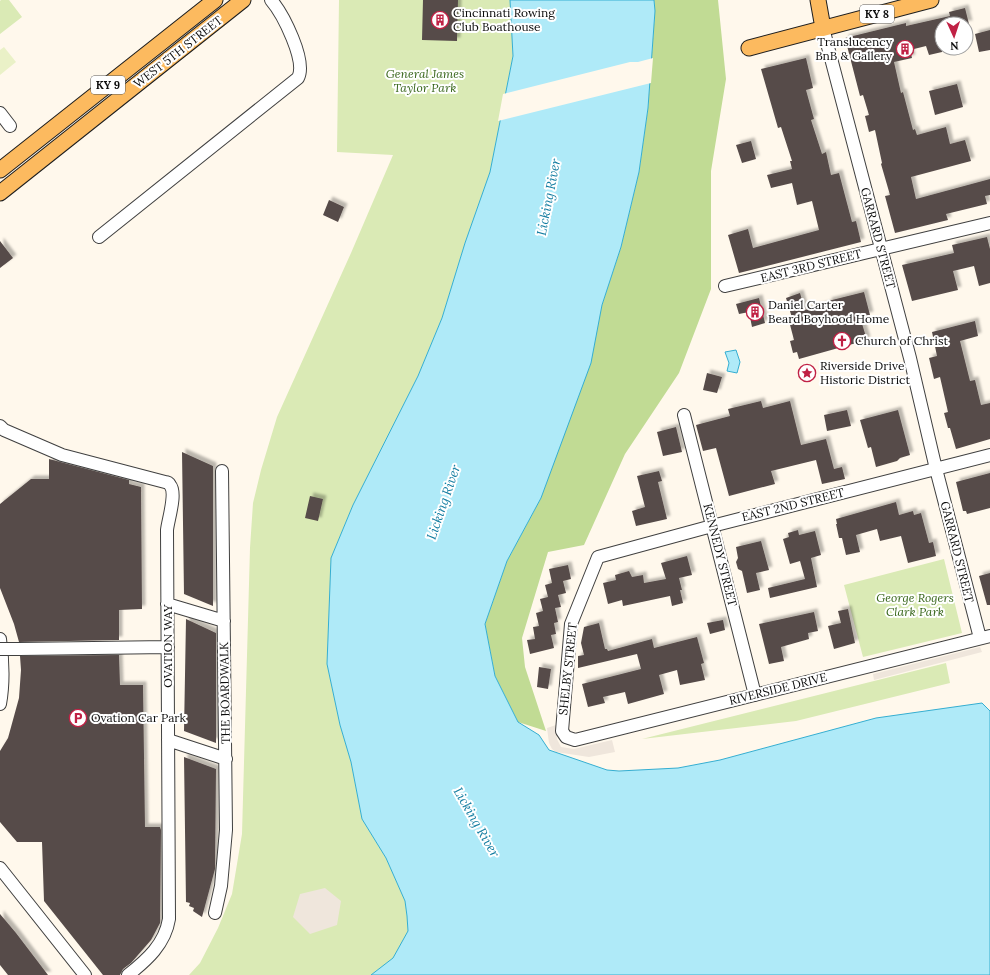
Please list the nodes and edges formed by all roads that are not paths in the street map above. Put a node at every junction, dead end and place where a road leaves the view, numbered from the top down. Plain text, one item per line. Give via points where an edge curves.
1 (215, 0) edge
2 (243, 0) edge
3 (272, 0) edge
4 (818, 0) edge
5 (931, 0) edge
6 (823, 28) junction
7 (749, 48) dead end
8 (0, 113) edge
9 (10, 126) dead end
10 (0, 170) edge
11 (0, 193) edge
12 (990, 223) edge
13 (99, 237) dead end
14 (881, 249) junction
15 (725, 286) dead end
16 (684, 415) dead end
17 (0, 426) edge
18 (990, 455) edge
19 (936, 469) junction
20 (222, 471) dead end
21 (712, 526) junction
22 (598, 558) joint
23 (167, 604) junction
24 (224, 620) junction
25 (985, 637) edge
26 (0, 639) edge
27 (168, 647) junction
28 (0, 649) edge
29 (755, 695) junction
30 (0, 704) edge
31 (566, 737) joint
32 (168, 740) junction
33 (226, 759) junction
34 (0, 868) edge
35 (215, 913) dead end
36 (85, 975) edge
37 (128, 975) edge

1 - 10 main road, WEST 5TH STREET / KY 9
2 - 11 main road, WEST 5TH STREET / KY 9
3 - 13 street via 288,28 299,58 298,78
4 - 6 main road, GARRARD STREET
5 - 6 main road, KY 8
6 - 7 main road, KY 8
6 - 14 street, GARRARD STREET
8 - 9 street
12 - 14 street, EAST 3RD STREET
14 - 15 street, EAST 3RD STREET
14 - 19 street, GARRARD STREET
16 - 21 street, KENNEDY STREET
17 - 23 street, OVATION WAY via 54,452 170,484 173,492 168,522
18 - 19 street, EAST 2ND STREET
19 - 21 street, EAST 2ND STREET
19 - 25 street, GARRARD STREET
20 - 24 street, THE BOARDWALK
21 - 22 street, EAST 2ND STREET
21 - 29 street, KENNEDY STREET
22 - 31 street, SHELBY STREET via 571,624 562,731
23 - 24 street
23 - 27 street, OVATION WAY
24 - 33 street, THE BOARDWALK
25 - 29 street, RIVERSIDE DRIVE
26 - 30 street via 3,688
27 - 28 street, bridge
27 - 32 street, OVATION WAY
29 - 31 street, RIVERSIDE DRIVE via 575,740
32 - 33 street
32 - 37 street, OVATION WAY via 168,928 153,953
33 - 35 street, THE BOARDWALK via 226,830 221,886
34 - 36 street

